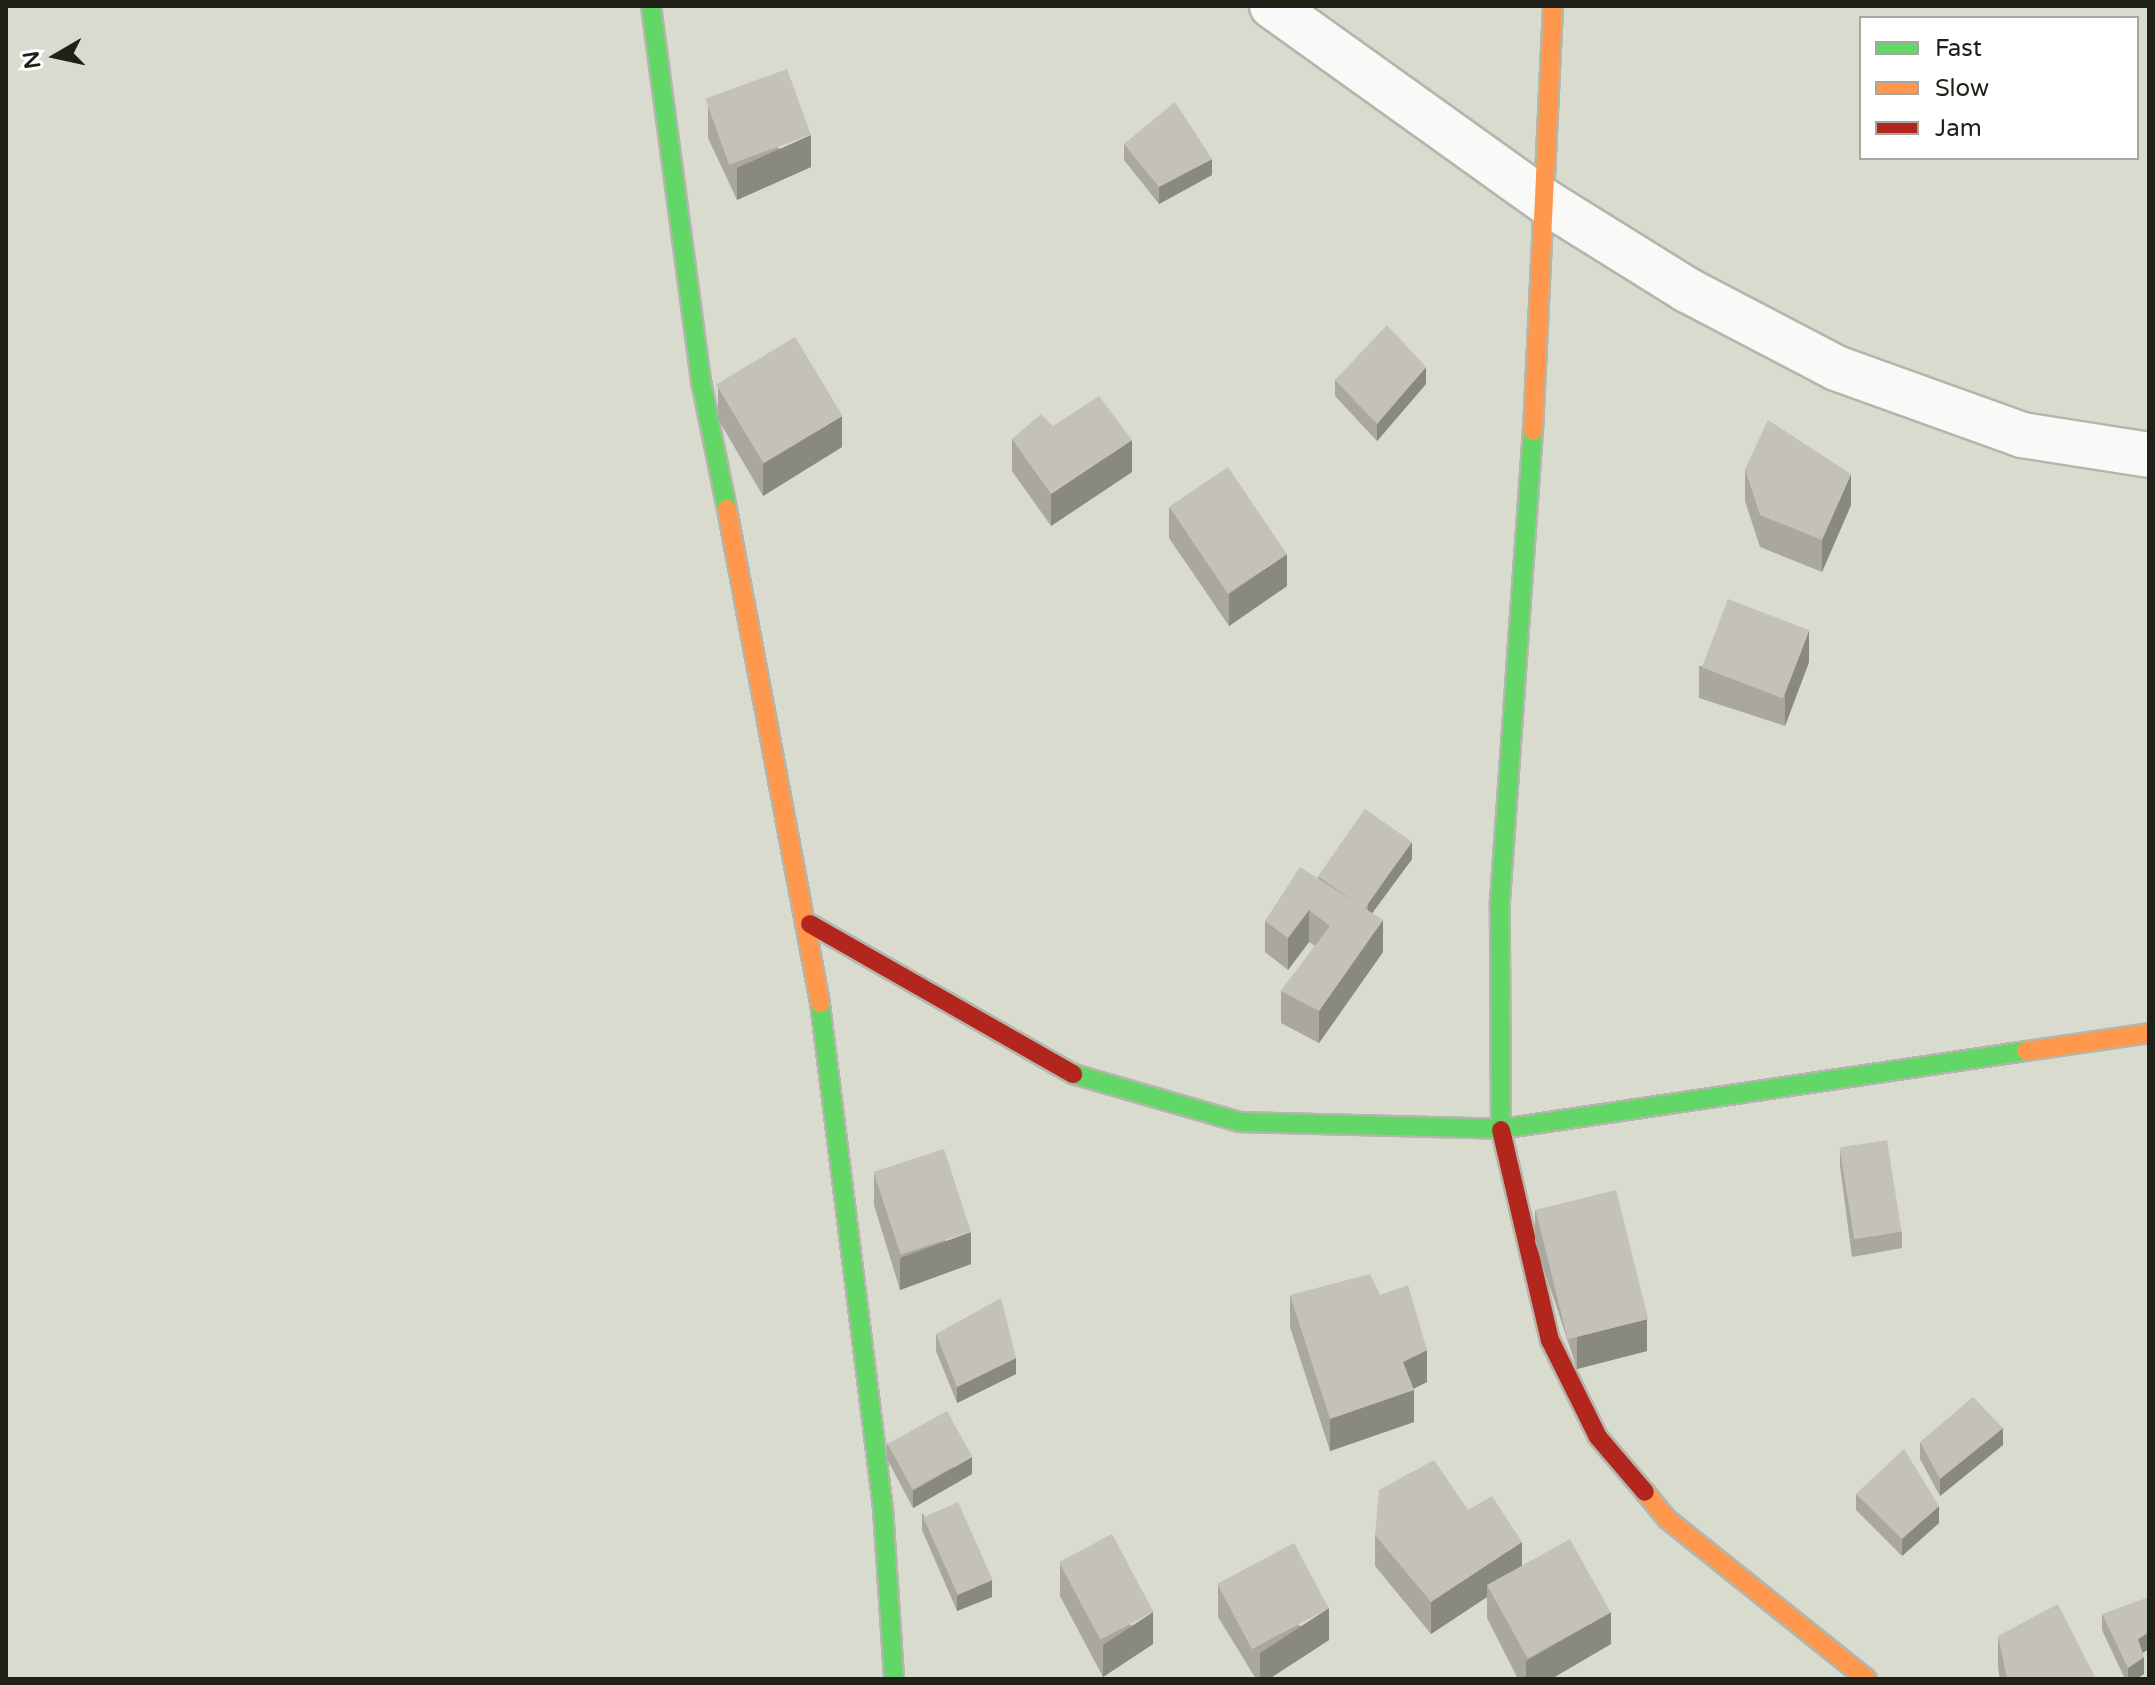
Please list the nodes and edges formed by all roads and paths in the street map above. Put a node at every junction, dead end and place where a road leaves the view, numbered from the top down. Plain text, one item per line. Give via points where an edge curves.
1 (651, 6) edge
2 (1272, 6) edge
3 (1553, 6) edge
4 (1549, 204) junction
5 (2149, 455) edge
6 (810, 924) junction
7 (2149, 1033) edge
8 (1501, 1129) junction
9 (894, 1679) edge
10 (1867, 1679) edge

1 - 6 street via 702,386
2 - 4 street
3 - 4 street
4 - 5 street via 1687,290 1836,368 2022,435
4 - 8 street via 1500,901
6 - 8 street via 1079,1078 1239,1122 1370,1131
6 - 9 street via 883,1508
7 - 8 street
8 - 10 street via 1550,1340 1598,1437 1667,1519

